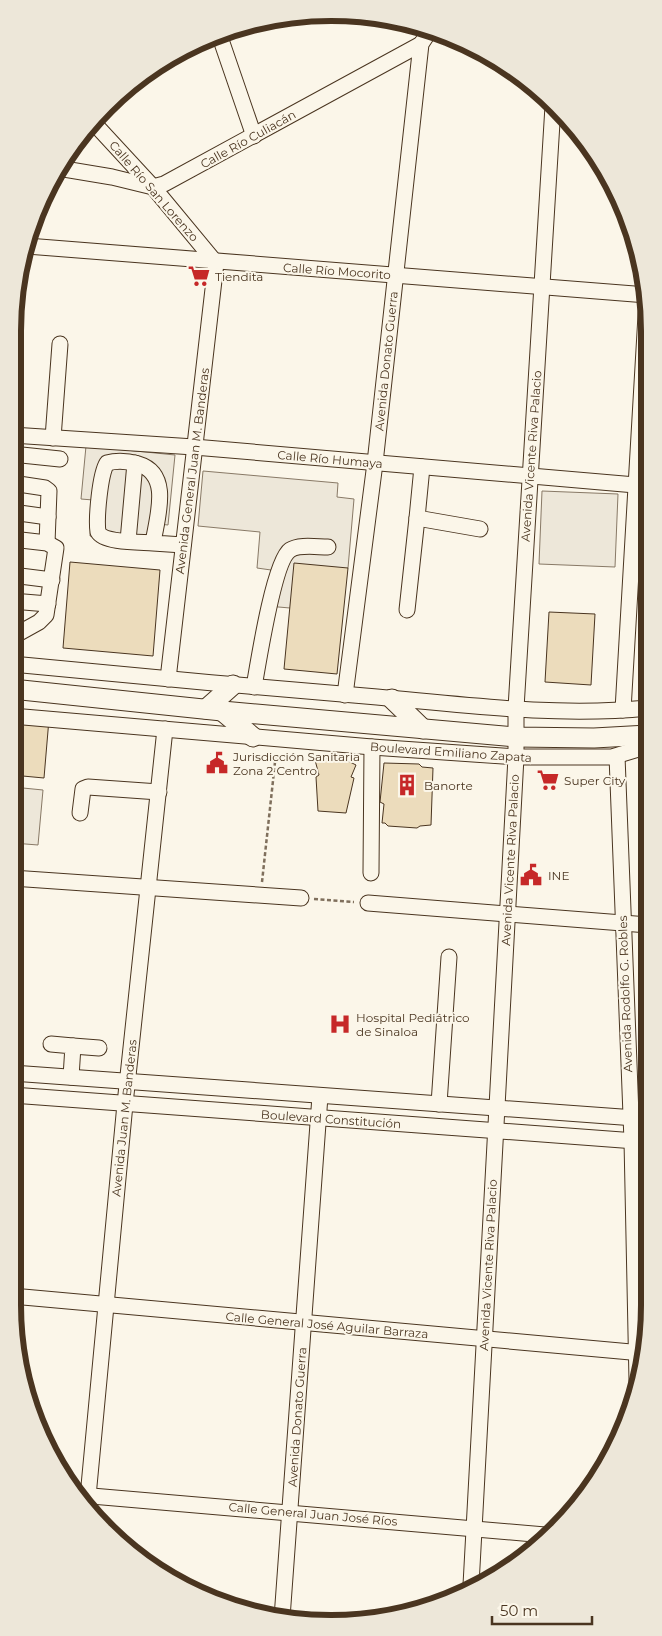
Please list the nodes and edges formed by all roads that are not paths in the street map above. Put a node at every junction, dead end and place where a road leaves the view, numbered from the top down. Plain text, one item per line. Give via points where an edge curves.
1 (426, 36) edge
2 (222, 41) edge
3 (421, 44) junction
4 (552, 115) edge
5 (98, 127) edge
6 (254, 136) junction
7 (67, 169) edge
8 (153, 187) junction
9 (33, 247) edge
10 (216, 262) junction
11 (396, 275) junction
12 (542, 286) junction
13 (639, 296) edge
14 (60, 344) dead end
15 (21, 436) edge
16 (53, 438) junction
17 (194, 447) junction
18 (21, 455) edge
19 (60, 459) dead end
20 (135, 463) junction
21 (375, 463) junction
22 (422, 468) junction
23 (530, 476) junction
24 (21, 484) edge
25 (641, 485) edge
26 (21, 513) edge
27 (48, 517) junction
28 (417, 518) junction
29 (480, 529) dead end
30 (21, 540) edge
31 (128, 541) junction
32 (47, 543) junction
33 (153, 543) junction
34 (183, 545) junction
35 (328, 548) dead end
36 (21, 576) edge
37 (52, 580) junction
38 (21, 602) edge
39 (48, 604) junction
40 (407, 610) dead end
41 (21, 630) edge
42 (21, 665) edge
43 (168, 679) junction
44 (233, 685) junction
45 (254, 687) junction
46 (21, 692) edge
47 (345, 695) junction
48 (392, 699) junction
49 (516, 708) junction
50 (641, 709) edge
51 (214, 710) junction
52 (623, 710) junction
53 (21, 717) edge
54 (165, 729) junction
55 (422, 729) junction
56 (641, 735) edge
57 (253, 737) junction
58 (516, 737) junction
59 (372, 747) junction
60 (641, 748) edge
61 (617, 756) junction
62 (516, 757) junction
63 (159, 792) junction
64 (80, 813) dead end
65 (371, 873) dead end
66 (21, 879) edge
67 (148, 887) junction
68 (301, 898) road end
69 (368, 903) road end
70 (507, 914) junction
71 (622, 923) junction
72 (641, 924) edge
73 (450, 957) dead end
74 (51, 1044) dead end
75 (73, 1046) junction
76 (99, 1048) dead end
77 (21, 1074) edge
78 (71, 1077) junction
79 (128, 1082) junction
80 (320, 1096) junction
81 (21, 1097) edge
82 (125, 1104) junction
83 (439, 1104) junction
84 (498, 1108) junction
85 (319, 1118) junction
86 (630, 1118) junction
87 (641, 1119) edge
88 (495, 1131) junction
89 (632, 1141) junction
90 (641, 1142) edge
91 (21, 1297) edge
92 (105, 1304) junction
93 (304, 1323) junction
94 (484, 1339) junction
95 (638, 1346) edge
96 (637, 1353) edge
97 (85, 1495) edge
98 (90, 1499) edge
99 (290, 1512) junction
100 (475, 1528) junction
101 (539, 1534) edge
102 (471, 1581) edge
103 (283, 1611) edge

1 - 3 street, Avenida Donato Guerra
2 - 6 street
3 - 6 street, Calle Río Culiacán
3 - 11 street, Avenida Donato Guerra
4 - 12 street, Avenida Vicente Riva Palacio
5 - 8 street, Calle Río San Lorenzo
6 - 8 street, Calle Río Culiacán via 173,181
7 - 8 street via 112,176
8 - 10 street, Calle Río San Lorenzo
9 - 10 street, Calle Río Mocorito
10 - 11 street, Calle Río Mocorito
10 - 17 street, Avenida General Juan M. Banderas
11 - 12 street, Calle Río Mocorito
11 - 21 street, Avenida Donato Guerra
12 - 13 street, Calle Río Mocorito
12 - 23 street, Avenida Vicente Riva Palacio
14 - 16 street
15 - 16 street, Calle Río Humaya
16 - 17 street, Calle Río Humaya
17 - 21 street, Calle Río Humaya
17 - 34 street, Avenida General Juan M. Banderas
18 - 19 street
20 - 31 street
20 - 31 street via 112,461 104,468 97,526 102,537
20 - 33 street via 148,467 159,483
21 - 22 street, Calle Río Humaya
21 - 47 street, Avenida Donato Guerra
22 - 23 street, Calle Río Humaya
22 - 28 street
23 - 25 street, Calle Río Humaya
23 - 49 street, Avenida Vicente Riva Palacio
24 - 27 street via 49,491
25 - 52 street
26 - 27 street
27 - 32 street
28 - 29 street
28 - 40 street
30 - 32 street
31 - 33 street
32 - 37 street via 56,548
33 - 34 street
34 - 43 street, Avenida General Juan M. Banderas
35 - 45 street via 297,547 285,555 266,621
36 - 37 street
37 - 39 street
38 - 39 street
39 - 41 street via 43,619
42 - 43 street
43 - 44 street
44 - 45 street
44 - 51 main road
45 - 47 street
46 - 51 main road, Boulevard Emiliano Zapata
47 - 48 street
48 - 49 street
48 - 55 main road
49 - 52 street
49 - 58 street, Avenida Vicente Riva Palacio
50 - 52 street
51 - 55 main road, Boulevard Emiliano Zapata
51 - 57 main road
53 - 54 street, Boulevard Emiliano Zapata
54 - 57 street, Boulevard Emiliano Zapata
54 - 63 street, Avenida Juan M. Banderas
55 - 58 main road, Boulevard Emiliano Zapata
56 - 58 main road, Boulevard Emiliano Zapata
57 - 59 street, Boulevard Emiliano Zapata
58 - 62 street, Avenida Vicente Riva Palacio
59 - 62 street, Boulevard Emiliano Zapata
59 - 65 street
60 - 61 street, Boulevard Emiliano Zapata
61 - 62 street, Boulevard Emiliano Zapata
61 - 71 street, Avenida Rodolfo G. Robles
62 - 70 street, Avenida Vicente Riva Palacio
63 - 64 street via 88,787 83,789
63 - 67 street, Avenida Juan M. Banderas
66 - 67 street
67 - 68 street
67 - 79 street, Avenida Juan M. Banderas
69 - 70 street
70 - 71 street
70 - 84 street, Avenida Vicente Riva Palacio
71 - 72 street
71 - 86 street, Avenida Rodolfo G. Robles
73 - 83 street
74 - 75 street
75 - 76 street
75 - 78 street
77 - 78 street, Boulevard Constitución
78 - 79 street, Boulevard Constitución
79 - 80 street, Boulevard Constitución
79 - 82 street, Avenida Juan M. Banderas
80 - 83 street, Boulevard Constitución
80 - 85 street, Avenida Donato Guerra
81 - 82 street, Boulevard Constitución
82 - 85 street, Boulevard Constitución
82 - 92 street, Avenida Juan M. Banderas
83 - 84 street, Boulevard Constitución
84 - 86 street, Boulevard Constitución
84 - 88 street, Avenida Vicente Riva Palacio
85 - 88 street, Boulevard Constitución
85 - 93 street, Avenida Donato Guerra
86 - 87 street, Boulevard Constitución
86 - 89 street, Avenida Rodolfo G. Robles
88 - 89 street, Boulevard Constitución
88 - 94 street, Avenida Vicente Riva Palacio
89 - 90 street, Boulevard Constitución
89 - 95 street, Avenida Rodolfo G. Robles
91 - 92 street, Calle General José Aguilar Barraza
92 - 93 street, Calle General José Aguilar Barraza
92 - 97 street, Avenida Juan M. Banderas
93 - 94 street, Calle General José Aguilar Barraza
93 - 99 street, Avenida Donato Guerra
94 - 96 street, Calle General José Aguilar Barraza
94 - 100 street, Avenida Vicente Riva Palacio
98 - 99 street, Calle General Juan José Ríos
99 - 100 street, Calle General Juan José Ríos
99 - 103 street, Avenida Donato Guerra
100 - 101 street, Calle General Juan José Ríos
100 - 102 street, Avenida Vicente Riva Palacio

